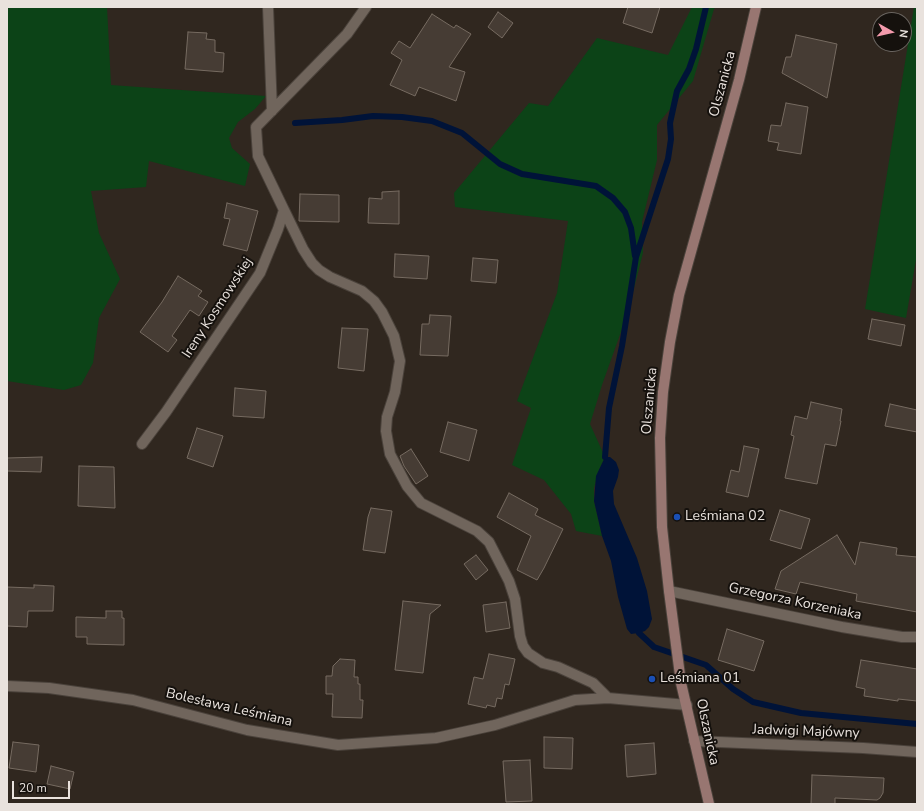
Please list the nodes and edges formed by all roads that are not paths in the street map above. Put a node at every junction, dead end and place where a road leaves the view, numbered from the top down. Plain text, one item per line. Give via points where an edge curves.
1 (268, 7) edge
2 (366, 7) edge
3 (756, 7) edge
4 (272, 111) junction
5 (284, 210) junction
6 (142, 444) dead end
7 (669, 591) junction
8 (917, 637) edge
9 (7, 686) edge
10 (608, 698) junction
11 (687, 705) junction
12 (694, 741) junction
13 (917, 752) edge
14 (710, 804) edge

1 - 4 street
2 - 4 street via 347,34
3 - 7 street, Olszanicka via 739,80 679,295 670,342 660,438 662,527
4 - 5 street via 256,127 258,156
5 - 6 street, Ireny Kosmowskiej via 260,273
5 - 10 street via 312,263 325,274 362,291 374,301 394,336 400,361 386,431 390,454 407,486 421,503 477,531 490,542 509,581 515,599 520,636 528,653 543,663 593,683
7 - 8 street, Grzegorza Korzeniaka via 842,627
7 - 11 street, Olszanicka via 680,674
9 - 10 street, Bolesława Leśmiana via 49,688 133,700 247,730 338,745 436,738 496,725 575,700
10 - 11 street, Bolesława Leśmiana
11 - 12 street, Olszanicka
12 - 13 street, Jadwigi Majówny
12 - 14 street, Olszanicka

